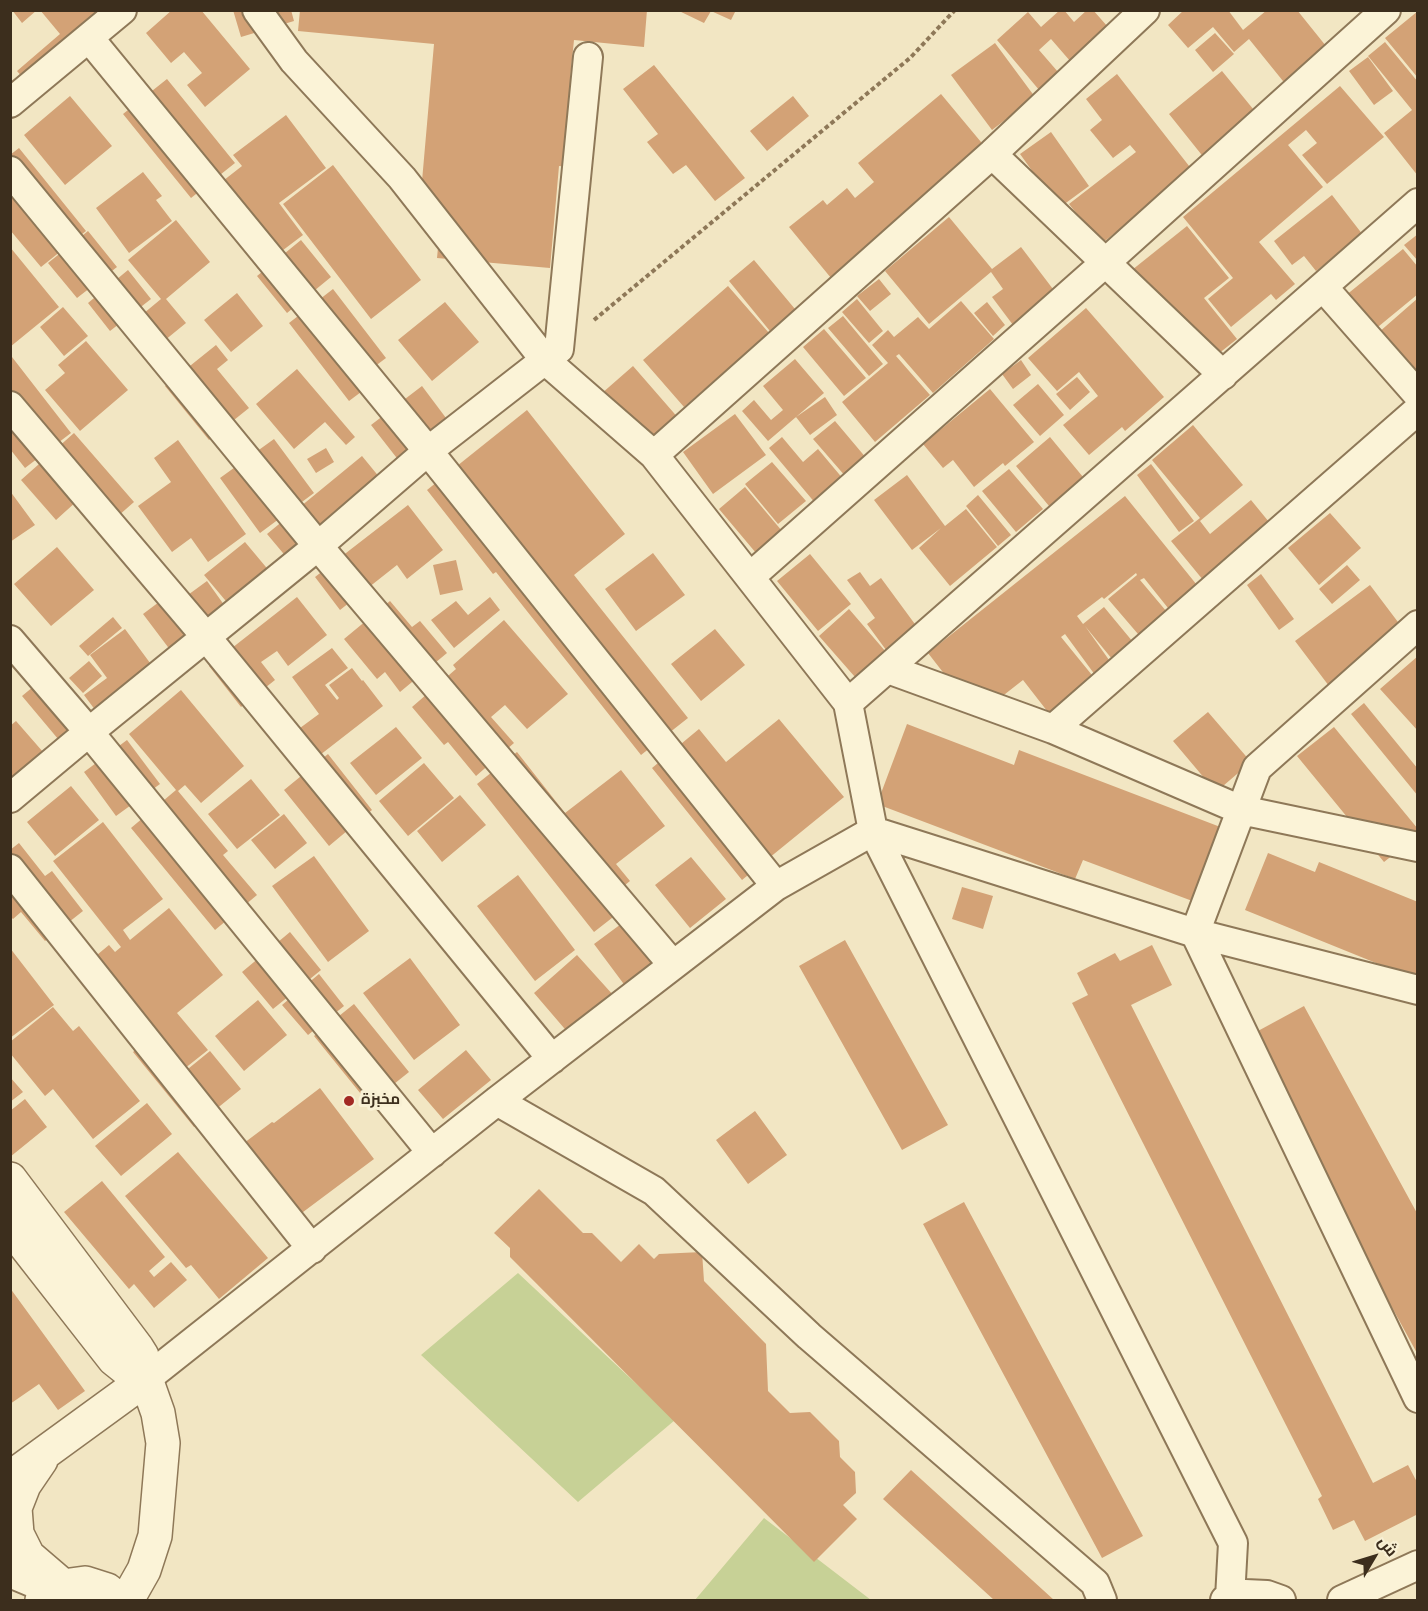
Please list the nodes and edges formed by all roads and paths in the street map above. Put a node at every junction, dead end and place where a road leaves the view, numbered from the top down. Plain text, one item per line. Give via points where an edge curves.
1 (122, 10) edge
2 (257, 10) edge
3 (955, 10) edge
4 (1145, 10) edge
5 (1386, 10) edge
6 (89, 38) junction
7 (588, 57) dead end
8 (10, 103) edge
9 (992, 154) junction
10 (10, 171) edge
11 (1418, 203) edge
12 (1106, 262) junction
13 (1323, 287) junction
14 (552, 355) junction
15 (1224, 375) junction
16 (1418, 395) edge
17 (10, 406) edge
18 (1418, 410) edge
19 (428, 451) junction
20 (654, 455) junction
21 (318, 546) junction
22 (750, 577) junction
23 (1418, 625) edge
24 (207, 638) junction
25 (10, 640) edge
26 (888, 669) junction
27 (848, 704) junction
28 (1053, 729) junction
29 (89, 732) junction
30 (10, 798) edge
31 (1241, 810) junction
32 (873, 831) junction
33 (1416, 843) edge
34 (10, 869) edge
35 (776, 886) junction
36 (1195, 933) junction
37 (673, 965) junction
38 (1418, 990) edge
39 (552, 1059) junction
40 (497, 1101) junction
41 (432, 1153) junction
42 (10, 1179) edge
43 (10, 1226) edge
44 (312, 1249) junction
45 (146, 1379) junction
46 (1418, 1398) edge
47 (47, 1451) junction
48 (10, 1478) edge
49 (1418, 1565) edge
50 (10, 1573) edge
51 (52, 1593) edge
52 (1227, 1599) edge
53 (119, 1600) edge
54 (127, 1600) edge
55 (1102, 1600) edge
56 (1281, 1600) edge
57 (1342, 1600) edge

1 - 6 street
2 - 14 street via 294,61 402,178
3 - 14 path via 910,58
4 - 9 street
5 - 12 street
6 - 8 street
6 - 19 street
7 - 14 street
9 - 12 street
9 - 20 street
10 - 21 street
11 - 13 street
12 - 15 street
12 - 22 street
13 - 15 street
13 - 16 street
14 - 19 street
14 - 20 street
15 - 26 street
17 - 24 street
18 - 28 street
19 - 21 street
19 - 35 street
20 - 22 street
21 - 24 street
21 - 37 street
22 - 27 street
23 - 31 street via 1257,768
24 - 29 street
24 - 39 street
25 - 29 street
26 - 27 street
26 - 28 street
27 - 32 street
28 - 31 street
29 - 30 street
29 - 41 street
31 - 33 street
31 - 36 street
32 - 35 street
32 - 36 street
32 - 52 street via 1233,1543
34 - 44 street
35 - 37 street
36 - 38 street
36 - 46 street
37 - 39 street
39 - 40 street
40 - 41 street
40 - 55 street via 654,1191 809,1336 1095,1583
41 - 44 street
42 - 45 street via 138,1348
43 - 45 street via 114,1359
44 - 45 street
45 - 47 street
45 - 54 street via 163,1443 155,1536 144,1570
47 - 48 street
47 - 51 street via 24,1485 15,1508 17,1534
49 - 57 street
50 - 51 street
51 - 53 street via 85,1583 107,1590
52 - 56 street via 1256,1594

